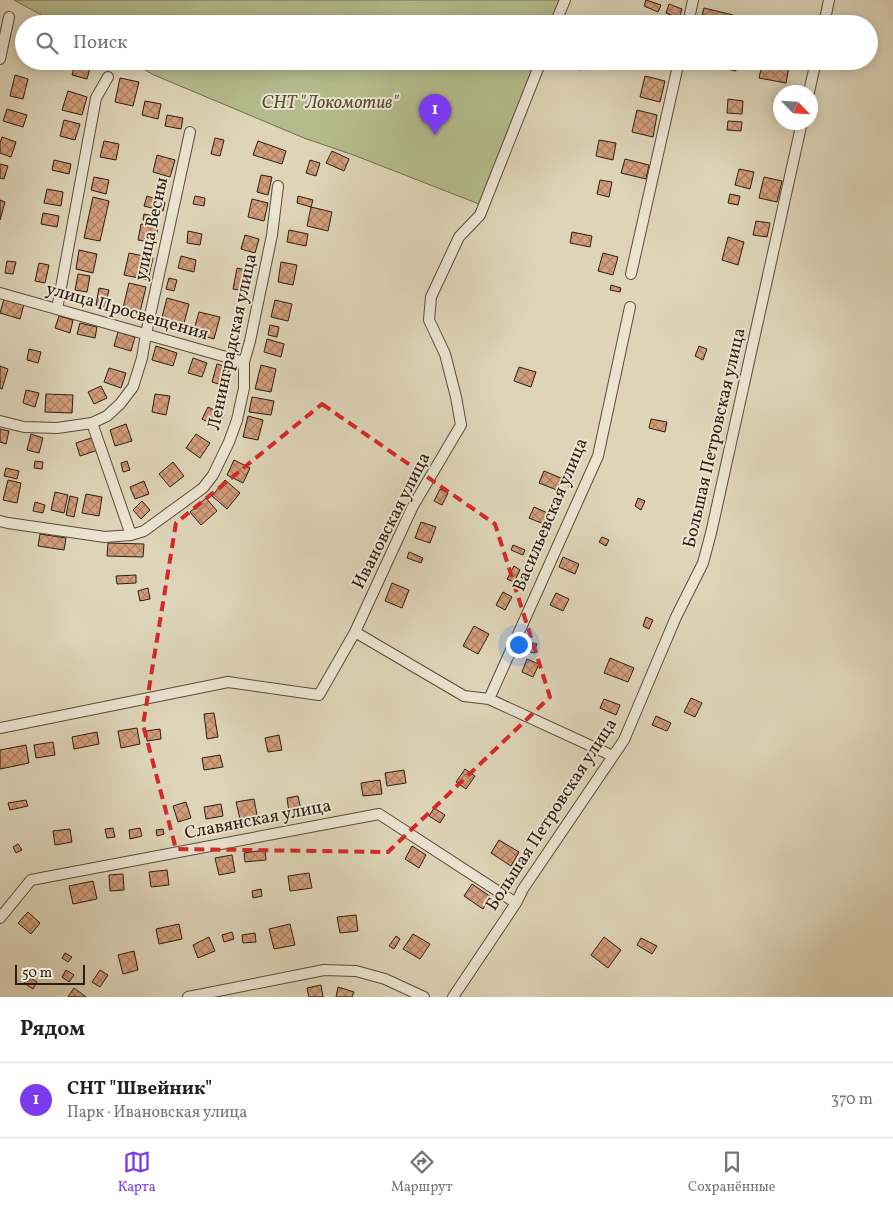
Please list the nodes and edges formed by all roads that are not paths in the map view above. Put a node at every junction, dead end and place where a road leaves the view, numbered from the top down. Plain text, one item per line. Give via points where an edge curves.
1 (565, 0) edge
2 (693, 0) edge
3 (829, 0) edge
4 (559, 15) edge
5 (690, 15) edge
6 (826, 15) edge
7 (9, 17) dead end
8 (0, 59) edge
9 (536, 70) edge
10 (677, 70) edge
11 (814, 70) edge
12 (108, 77) dead end
13 (811, 85) edge
14 (800, 130) edge
15 (190, 132) dead end
16 (278, 186) dead end
17 (631, 274) dead end
18 (0, 293) edge
19 (630, 307) dead end
20 (57, 309) junction
21 (146, 334) junction
22 (244, 362) junction
23 (0, 421) edge
24 (92, 423) junction
25 (0, 521) edge
26 (131, 535) junction
27 (355, 632) junction
28 (489, 699) junction
29 (0, 728) edge
30 (613, 756) junction
31 (516, 903) junction
32 (0, 918) edge
33 (188, 997) edge
34 (424, 997) edge
35 (453, 997) edge

1 - 4 street
2 - 5 street
3 - 6 street
7 - 8 street
9 - 27 street, Ивановская улица via 480,215 458,237 430,297 429,320 445,354 461,425 413,506
10 - 17 street
11 - 13 street
12 - 20 street via 96,98
14 - 30 street, Большая Петровская улица via 703,562 676,616 624,740
15 - 21 street, улица Весны
16 - 22 street, Ленинградская улица via 272,235
18 - 20 street, улица Просвещения
19 - 28 street, Васильевская улица via 598,456
20 - 21 street, улица Просвещения
21 - 22 street, улица Просвещения
21 - 24 street, улица Весны via 133,387 107,416
22 - 26 street, Ленинградская улица via 244,388 237,420 213,475 203,488 144,531
23 - 24 street via 24,427 57,428
24 - 26 street
25 - 26 street, Ленинградская улица via 104,537
27 - 28 street via 464,696
27 - 29 street, Ивановская улица via 319,695 228,682
28 - 30 street
30 - 31 street, Большая Петровская улица
31 - 32 street, Славянская улица via 379,814 30,880
31 - 35 street, Большая Петровская улица
33 - 34 street via 324,970 356,971 385,979

